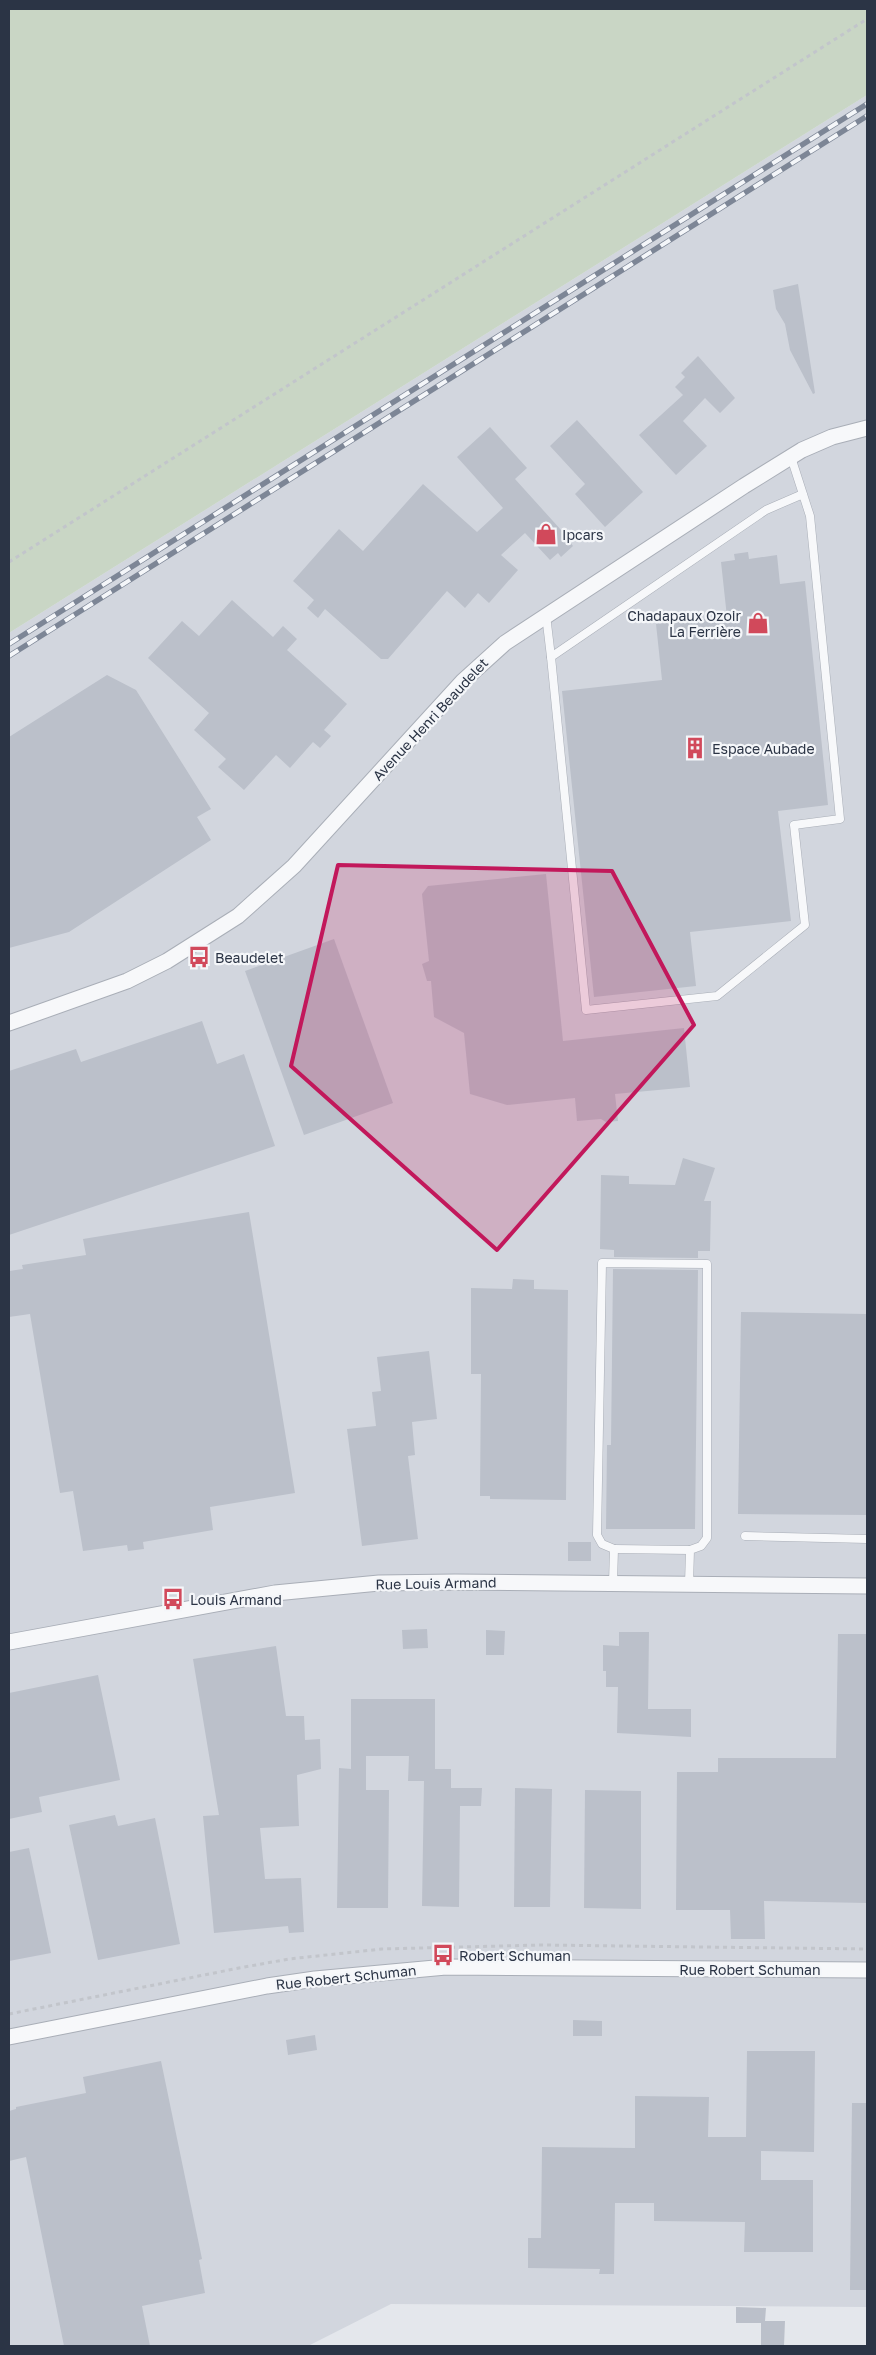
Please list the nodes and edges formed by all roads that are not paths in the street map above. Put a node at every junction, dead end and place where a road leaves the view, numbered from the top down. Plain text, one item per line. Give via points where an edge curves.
1 (867, 428) edge
2 (791, 457) junction
3 (803, 494) junction
4 (546, 615) junction
5 (551, 657) junction
6 (9, 1023) edge
7 (745, 1536) dead end
8 (867, 1539) edge
9 (614, 1549) junction
10 (690, 1550) junction
11 (613, 1583) junction
12 (689, 1584) junction
13 (867, 1586) edge
14 (9, 1642) edge
15 (867, 1970) edge
16 (9, 2037) edge

1 - 2 street, Avenue Henri Beaudelet via 832,437
2 - 3 lane
2 - 4 street, Avenue Henri Beaudelet
3 - 5 lane via 766,510
3 - 5 lane via 810,516 840,819 794,825 805,924 717,996 586,1010
4 - 5 lane
4 - 6 street, Avenue Henri Beaudelet via 505,643 463,681 294,866 238,916 167,961 128,980
7 - 8 lane
9 - 10 lane
9 - 10 lane via 602,1544 597,1535 602,1263 707,1264 707,1538 701,1546
9 - 11 lane
10 - 12 lane
11 - 12 street, Rue Louis Armand
11 - 14 street, Rue Louis Armand via 407,1583 306,1589
12 - 13 street, Rue Louis Armand
15 - 16 street, Rue Robert Schuman via 417,1969 267,1986

